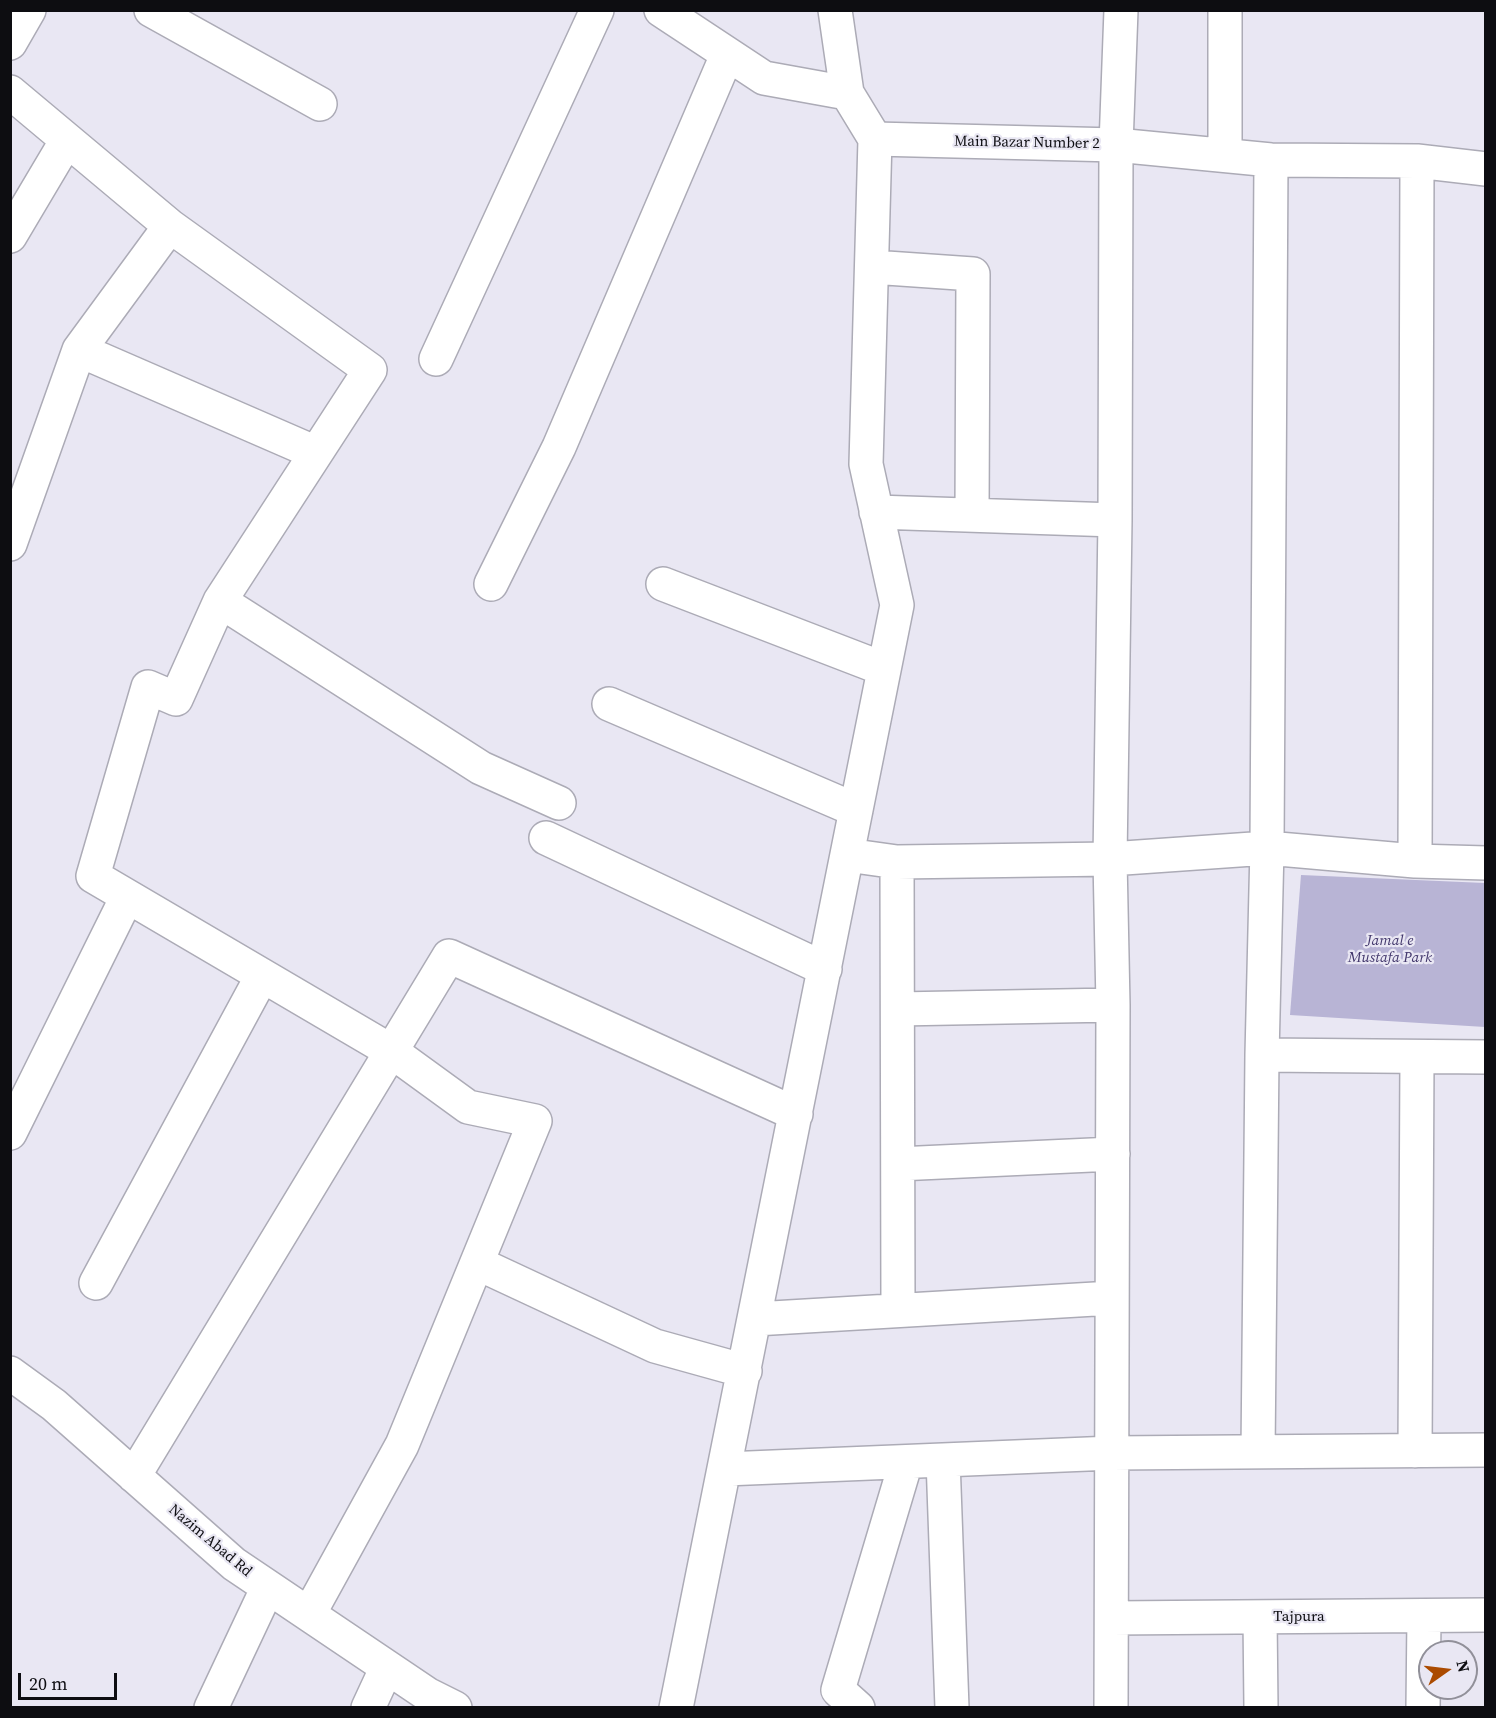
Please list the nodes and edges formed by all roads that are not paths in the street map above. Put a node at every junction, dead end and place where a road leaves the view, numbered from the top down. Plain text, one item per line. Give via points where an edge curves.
1 (29, 10) edge
2 (151, 10) edge
3 (597, 10) edge
4 (835, 10) edge
5 (1121, 10) edge
6 (1225, 10) edge
7 (672, 14) edge
8 (10, 44) edge
9 (727, 55) junction
10 (10, 92) edge
11 (847, 93) junction
12 (320, 104) dead end
13 (875, 139) junction
14 (67, 140) junction
15 (1116, 145) junction
16 (1225, 155) junction
17 (1271, 160) junction
18 (1417, 161) junction
19 (1485, 169) edge
20 (170, 226) junction
21 (10, 236) edge
22 (872, 267) junction
23 (79, 350) junction
24 (436, 359) dead end
25 (316, 453) junction
26 (876, 513) junction
27 (972, 515) junction
28 (1115, 520) junction
29 (10, 544) edge
30 (491, 584) dead end
31 (663, 584) dead end
32 (220, 601) junction
33 (884, 669) junction
34 (609, 704) dead end
35 (559, 803) dead end
36 (856, 810) junction
37 (546, 838) dead end
38 (1267, 848) junction
39 (847, 855) junction
40 (1110, 859) junction
41 (1415, 861) junction
42 (897, 862) junction
43 (1485, 863) edge
44 (128, 897) junction
45 (825, 969) junction
46 (262, 976) junction
47 (1113, 1005) junction
48 (898, 1009) junction
49 (392, 1051) junction
50 (1262, 1055) junction
51 (1417, 1057) junction
52 (1485, 1057) edge
53 (796, 1114) junction
54 (10, 1133) edge
55 (1113, 1154) junction
56 (898, 1164) junction
57 (477, 1263) junction
58 (96, 1283) dead end
59 (1112, 1298) junction
60 (898, 1310) junction
61 (755, 1319) junction
62 (745, 1371) junction
63 (10, 1373) edge
64 (1485, 1450) edge
65 (1415, 1451) junction
66 (1258, 1452) junction
67 (1112, 1453) junction
68 (943, 1460) junction
69 (906, 1462) junction
70 (725, 1470) junction
71 (134, 1476) junction
72 (268, 1587) junction
73 (309, 1614) junction
74 (1485, 1615) edge
75 (1424, 1616) junction
76 (1260, 1617) junction
77 (1112, 1618) junction
78 (387, 1667) junction
79 (212, 1707) edge
80 (368, 1707) edge
81 (455, 1707) edge
82 (676, 1707) edge
83 (858, 1707) edge
84 (952, 1707) edge
85 (1111, 1707) edge
86 (1261, 1707) edge
87 (1423, 1707) edge

1 - 8 street
2 - 12 street
3 - 24 street
4 - 11 street
5 - 15 street, Main Bazar Number 2
6 - 16 street
7 - 9 street
9 - 11 street via 764,78
9 - 30 street via 559,447
10 - 14 street
11 - 13 street
13 - 15 street, Main Bazar Number 2
13 - 22 street
14 - 20 street
14 - 21 street
15 - 16 street
15 - 28 street
16 - 17 street
17 - 18 street
17 - 38 street
18 - 19 street
18 - 41 street
20 - 23 street
20 - 25 street via 370,370
22 - 26 street via 866,464
22 - 27 street via 974,274
23 - 25 street
23 - 29 street
25 - 32 street
26 - 27 street
26 - 33 street via 897,605
27 - 28 street
28 - 40 street
31 - 33 street
32 - 35 street via 481,768
32 - 44 street via 176,699 148,687 93,876
33 - 36 street
34 - 36 street
36 - 39 street
37 - 45 street
38 - 40 street
38 - 41 street
38 - 50 street
39 - 42 street
39 - 45 street
40 - 42 street
40 - 47 street
41 - 43 street
42 - 48 street
44 - 46 street
44 - 54 street
45 - 53 street
46 - 49 street
46 - 58 street
47 - 48 street
47 - 55 street
48 - 56 street
49 - 53 street via 449,956
49 - 57 street via 468,1107 535,1121
49 - 71 street
50 - 51 street
50 - 66 street
51 - 52 street
51 - 65 street
53 - 61 street
55 - 56 street
55 - 59 street
56 - 60 street
57 - 62 street via 656,1346
57 - 73 street via 402,1445
59 - 60 street
59 - 67 street
60 - 61 street
61 - 62 street
62 - 70 street
63 - 71 street, Nazim Abad Rd via 54,1405
64 - 65 street
65 - 66 street
66 - 67 street
67 - 68 street
67 - 77 street
68 - 69 street
68 - 84 street
69 - 70 street
69 - 83 street via 838,1690
70 - 82 street
71 - 72 street, Nazim Abad Rd via 234,1564
72 - 73 street, Nazim Abad Rd
72 - 79 street
73 - 78 street, Nazim Abad Rd
74 - 75 street, Tajpura
75 - 76 street, Tajpura
75 - 87 street
76 - 77 street, Tajpura
76 - 86 street
77 - 85 street
78 - 80 street
78 - 81 street, Nazim Abad Rd

